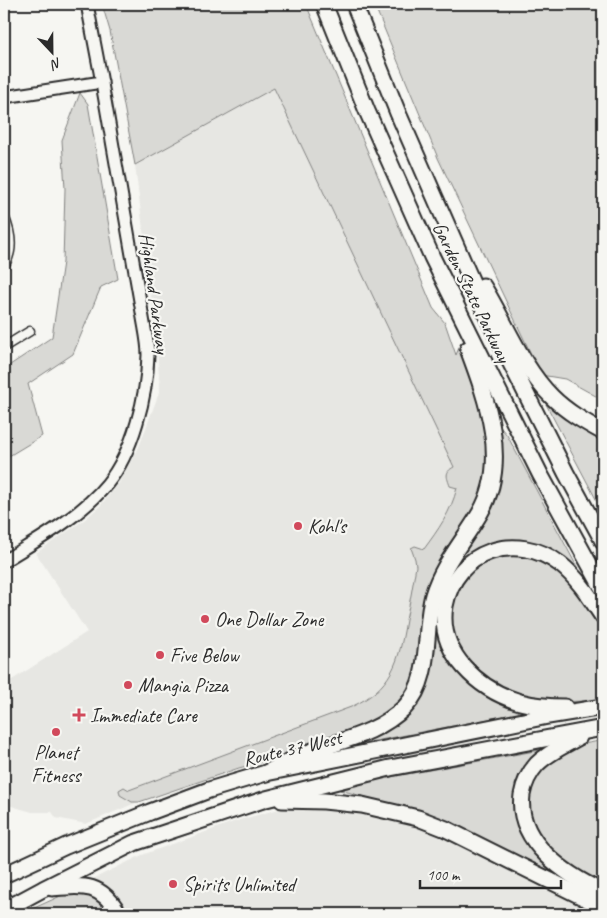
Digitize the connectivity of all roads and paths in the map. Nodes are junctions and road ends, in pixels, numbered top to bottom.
1 (87, 4) edge
2 (324, 4) edge
3 (354, 4) edge
4 (102, 82) junction
5 (4, 97) edge
6 (4, 216) edge
7 (458, 248) junction
8 (432, 257) junction
9 (4, 266) edge
10 (30, 331) dead end
11 (4, 347) edge
12 (603, 432) edge
13 (603, 541) edge
14 (4, 561) edge
15 (603, 589) edge
16 (603, 617) edge
17 (601, 708) edge
18 (600, 729) edge
19 (266, 773) junction
20 (266, 799) junction
21 (4, 875) edge
22 (43, 889) junction
23 (603, 892) edge
24 (9, 907) edge
25 (603, 907) edge
26 (119, 914) edge

1 - 4 street, Highland Parkway
2 - 8 highway, Garden State Parkway
3 - 7 highway, Garden State Parkway
4 - 5 street
4 - 14 street, Highland Parkway
6 - 9 street
7 - 12 highway
7 - 13 highway, Garden State Parkway
8 - 15 highway, Garden State Parkway
8 - 19 highway
10 - 11 street
16 - 17 highway
17 - 19 highway, Route 37 West
18 - 20 highway, Route 37 West
18 - 23 highway
19 - 21 highway, Route 37 West
20 - 22 highway, Route 37 West
20 - 25 highway
22 - 24 highway, Route 37 West
22 - 26 highway

